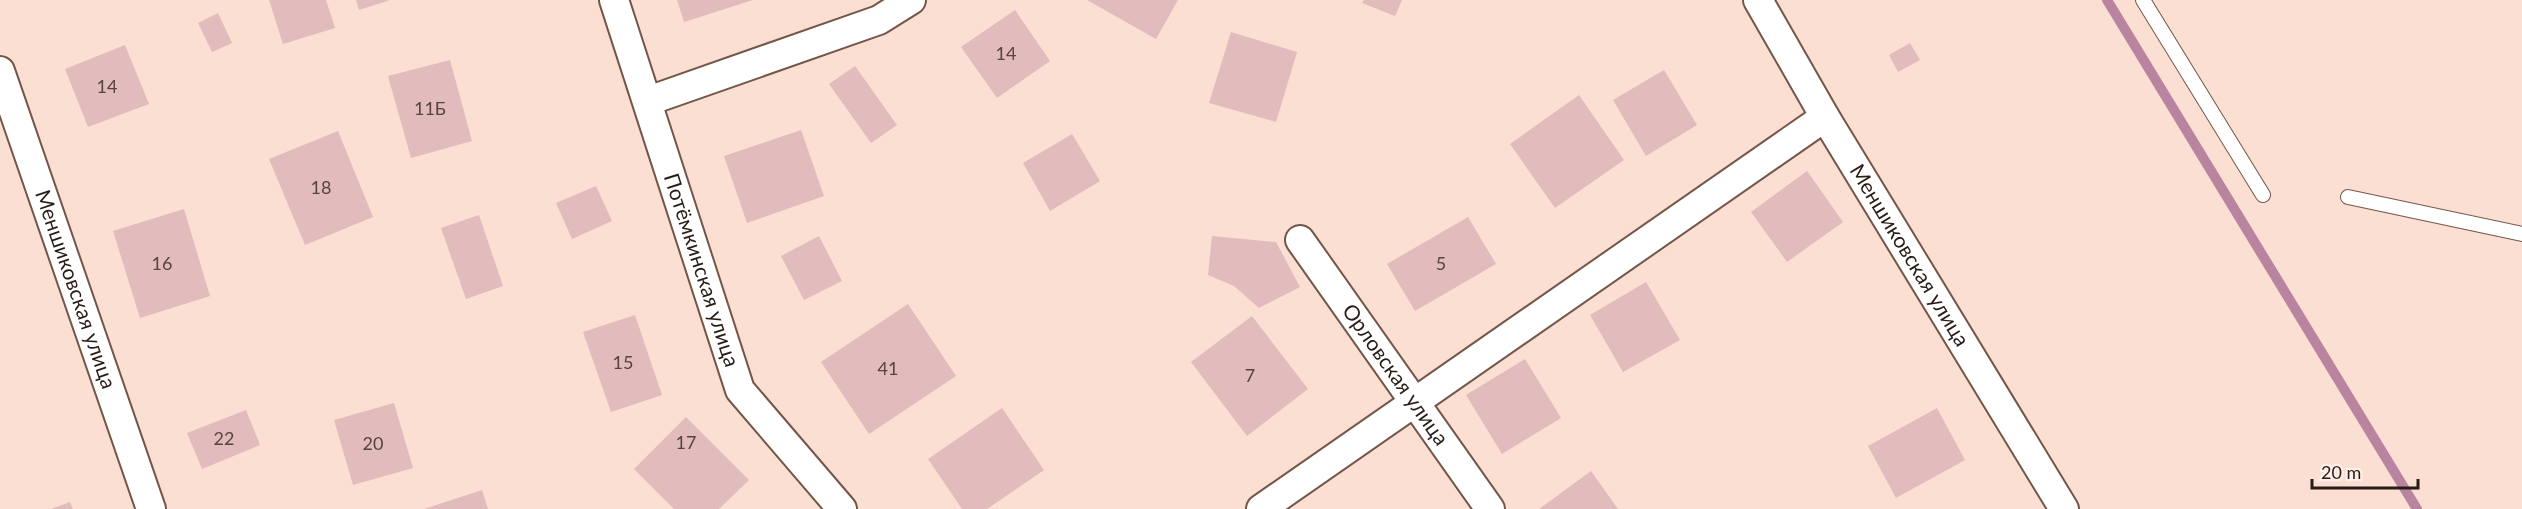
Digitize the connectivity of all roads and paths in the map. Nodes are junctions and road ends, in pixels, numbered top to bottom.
1 (614, 0) edge
2 (912, 0) edge
3 (1758, 0) edge
4 (2143, 0) edge
5 (0, 71) edge
6 (648, 101) junction
7 (1825, 117) junction
8 (2263, 195) dead end
9 (2348, 197) dead end
10 (2522, 234) edge
11 (1300, 240) dead end
12 (1414, 403) junction
13 (151, 509) edge
14 (842, 509) edge
15 (1261, 509) edge
16 (1490, 509) edge
17 (2064, 509) edge

1 - 6 street, Потёмкинская улица
2 - 6 street
3 - 7 street, Меншиковская улица
4 - 8 lane
5 - 13 street, Меншиковская улица
6 - 14 street, Потёмкинская улица
7 - 12 street
7 - 17 street, Меншиковская улица
9 - 10 lane
11 - 12 street, Орловская улица
12 - 15 street
12 - 16 street, Орловская улица

